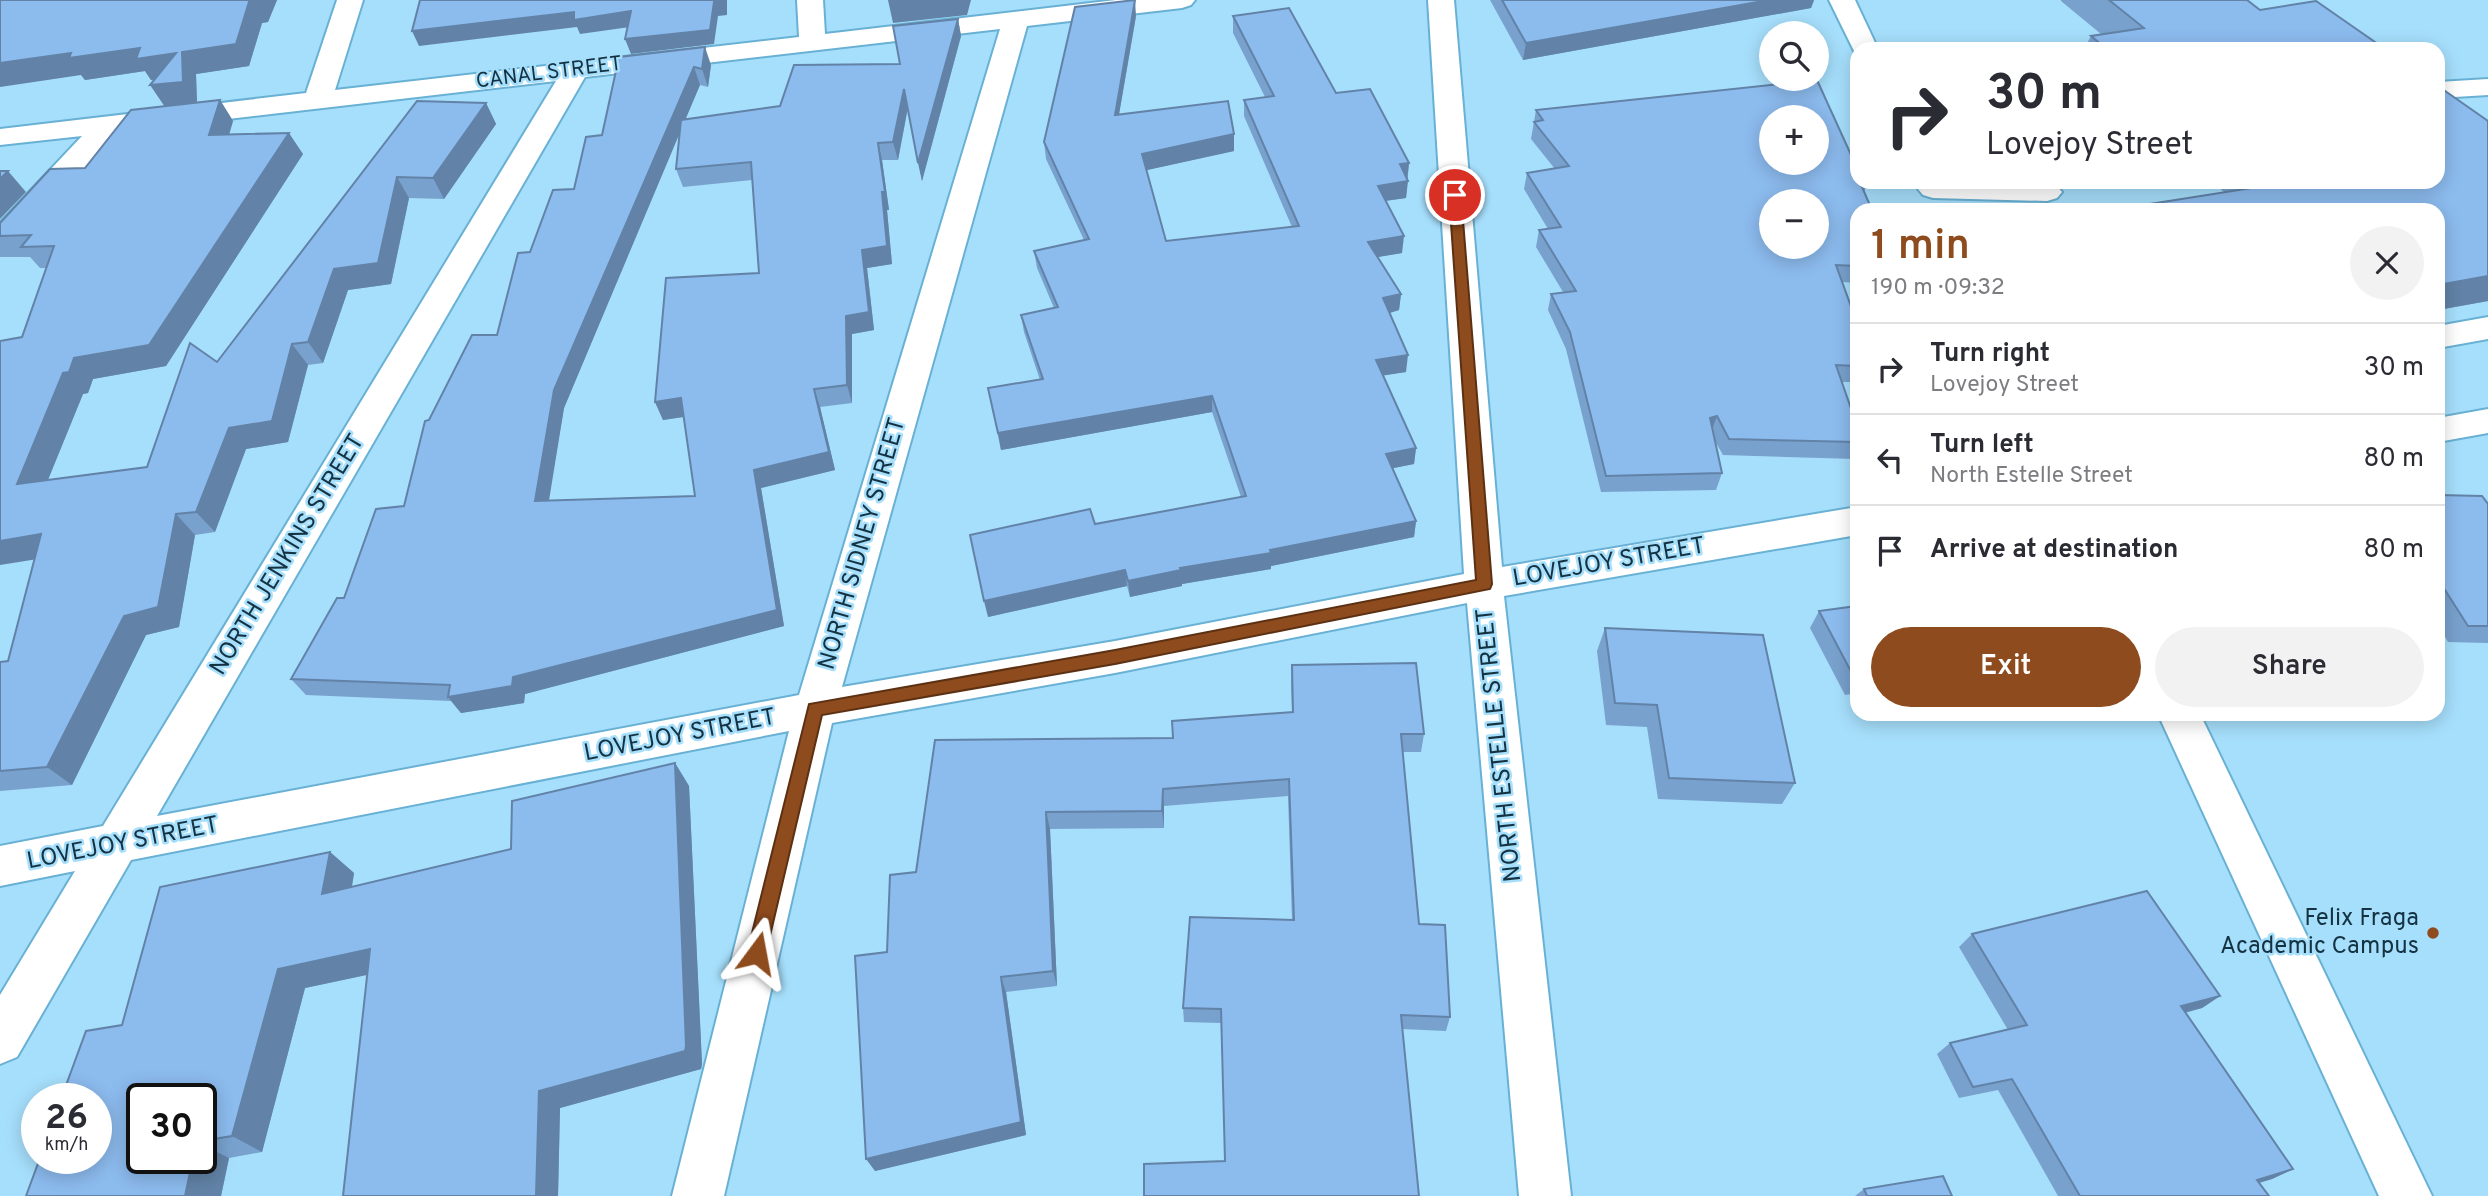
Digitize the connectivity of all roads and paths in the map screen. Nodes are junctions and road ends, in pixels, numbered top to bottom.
1 (350, 0) edge
2 (810, 0) edge
3 (1182, 0) edge
4 (1441, 0) edge
5 (1842, 0) edge
6 (1016, 19) junction
7 (812, 42) junction
8 (1863, 42) edge
9 (576, 70) junction
10 (2488, 87) edge
11 (2445, 90) edge
12 (2445, 97) edge
13 (317, 102) junction
14 (2468, 118) edge
15 (108, 125) junction
16 (0, 137) edge
17 (1935, 194) edge
18 (2048, 195) edge
19 (0, 241) edge
20 (2488, 328) edge
21 (2445, 336) edge
22 (2488, 421) edge
23 (2445, 429) edge
24 (1850, 522) edge
25 (1484, 584) junction
26 (815, 709) junction
27 (2182, 721) edge
28 (115, 846) junction
29 (0, 866) edge
30 (0, 1040) edge
31 (698, 1196) edge
32 (1545, 1196) edge
33 (2406, 1196) edge

1 - 13 street
2 - 7 street
3 - 6 street, CANAL STREET
4 - 25 street, NORTH ESTELLE STREET
5 - 8 street
6 - 7 street, CANAL STREET
6 - 26 street, NORTH SIDNEY STREET
7 - 9 street, CANAL STREET
9 - 13 street, CANAL STREET
9 - 28 street, NORTH JENKINS STREET
10 - 11 street
12 - 14 street
13 - 15 street, CANAL STREET
15 - 16 street, CANAL STREET
15 - 19 street
17 - 18 street
20 - 21 street
22 - 23 street
24 - 25 street, LOVEJOY STREET
25 - 26 street, LOVEJOY STREET
25 - 32 street, NORTH ESTELLE STREET
26 - 28 street, LOVEJOY STREET
26 - 31 street, NORTH SIDNEY STREET
27 - 33 street
28 - 29 street, LOVEJOY STREET
28 - 30 street, NORTH JENKINS STREET

